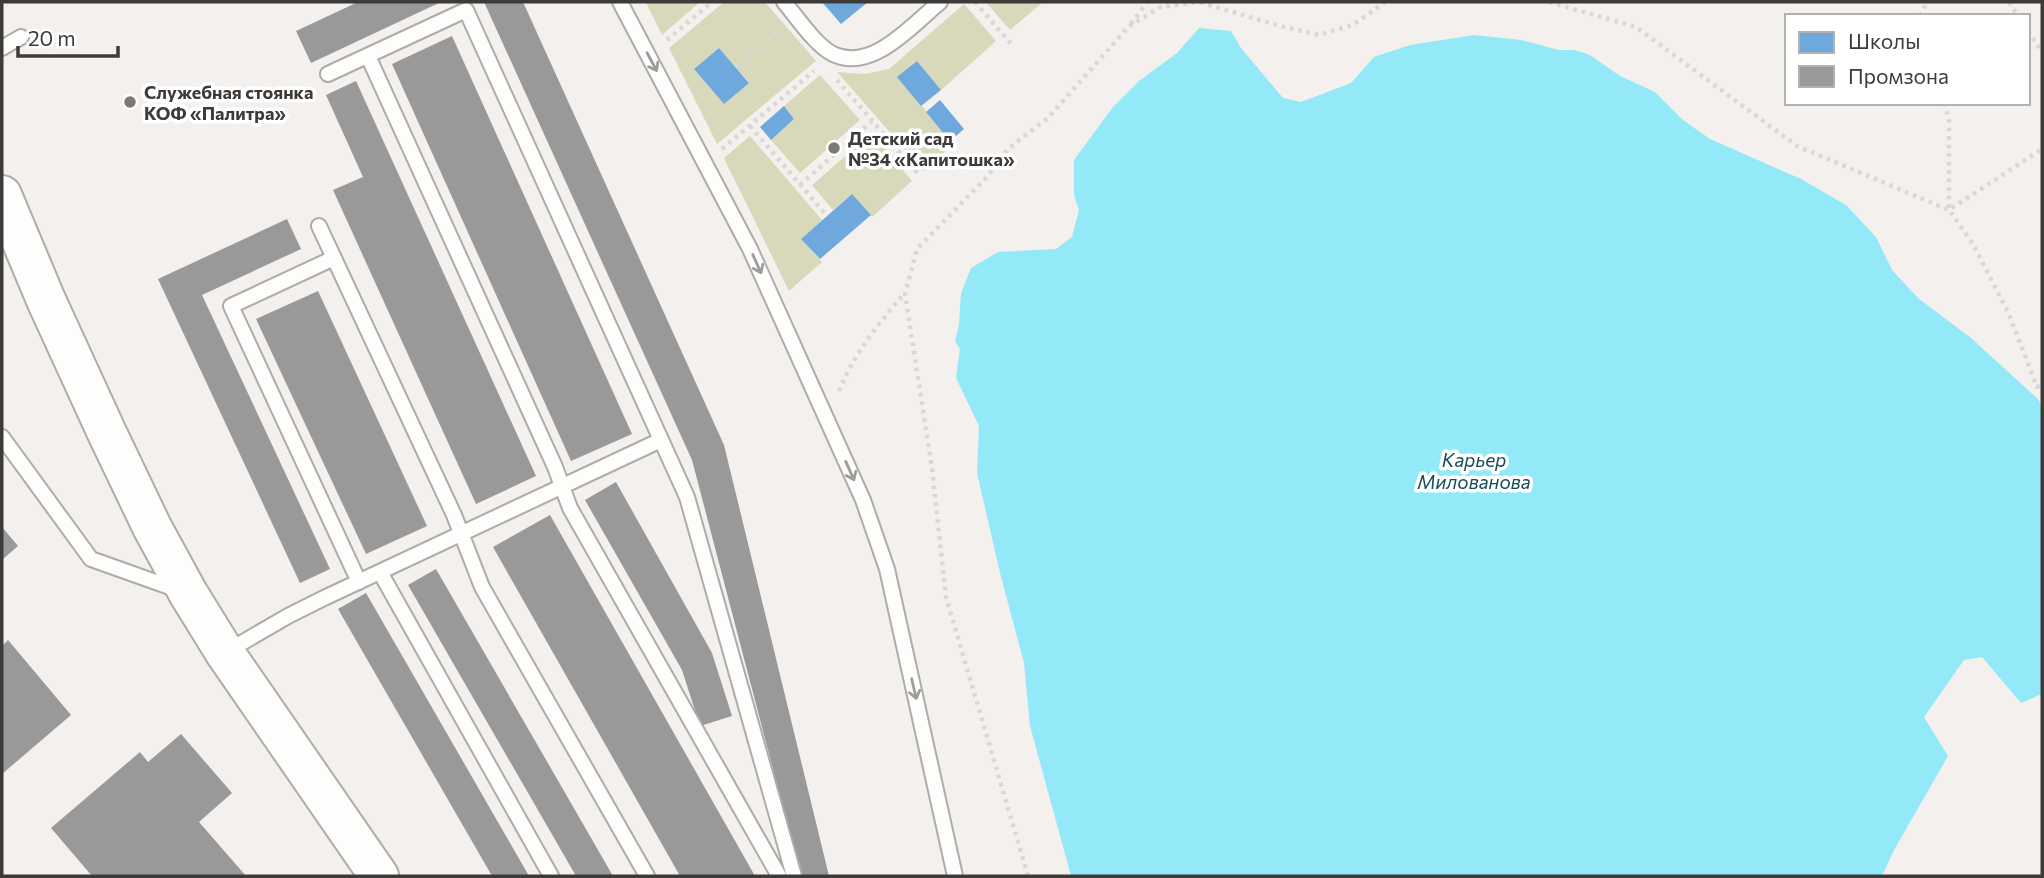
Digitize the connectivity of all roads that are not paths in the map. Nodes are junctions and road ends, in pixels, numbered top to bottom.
1 (620, 2) edge
2 (784, 2) edge
3 (940, 2) edge
4 (21, 37) dead end
5 (2, 48) edge
6 (368, 56) junction
7 (328, 75) dead end
8 (2, 195) edge
9 (319, 226) dead end
10 (334, 258) junction
11 (2, 437) edge
12 (661, 440) junction
13 (562, 487) junction
14 (461, 534) junction
15 (380, 572) junction
16 (359, 582) junction
17 (188, 593) junction
18 (225, 653) junction
19 (379, 876) edge
20 (551, 876) edge
21 (647, 876) edge
22 (779, 876) edge
23 (794, 876) edge
24 (955, 876) edge

1 -> 24 lane
2 - 3 lane
4 - 5 lane
6 - 7 lane
6 - 12 lane
6 - 13 lane
8 - 17 street
9 - 10 lane
10 - 14 lane
10 - 16 lane
11 - 17 lane
12 - 13 lane
12 - 23 lane
13 - 14 lane
13 - 22 lane
14 - 15 lane
14 - 21 lane
15 - 16 lane
15 - 20 lane
16 - 18 lane
17 - 18 street
18 - 19 street

